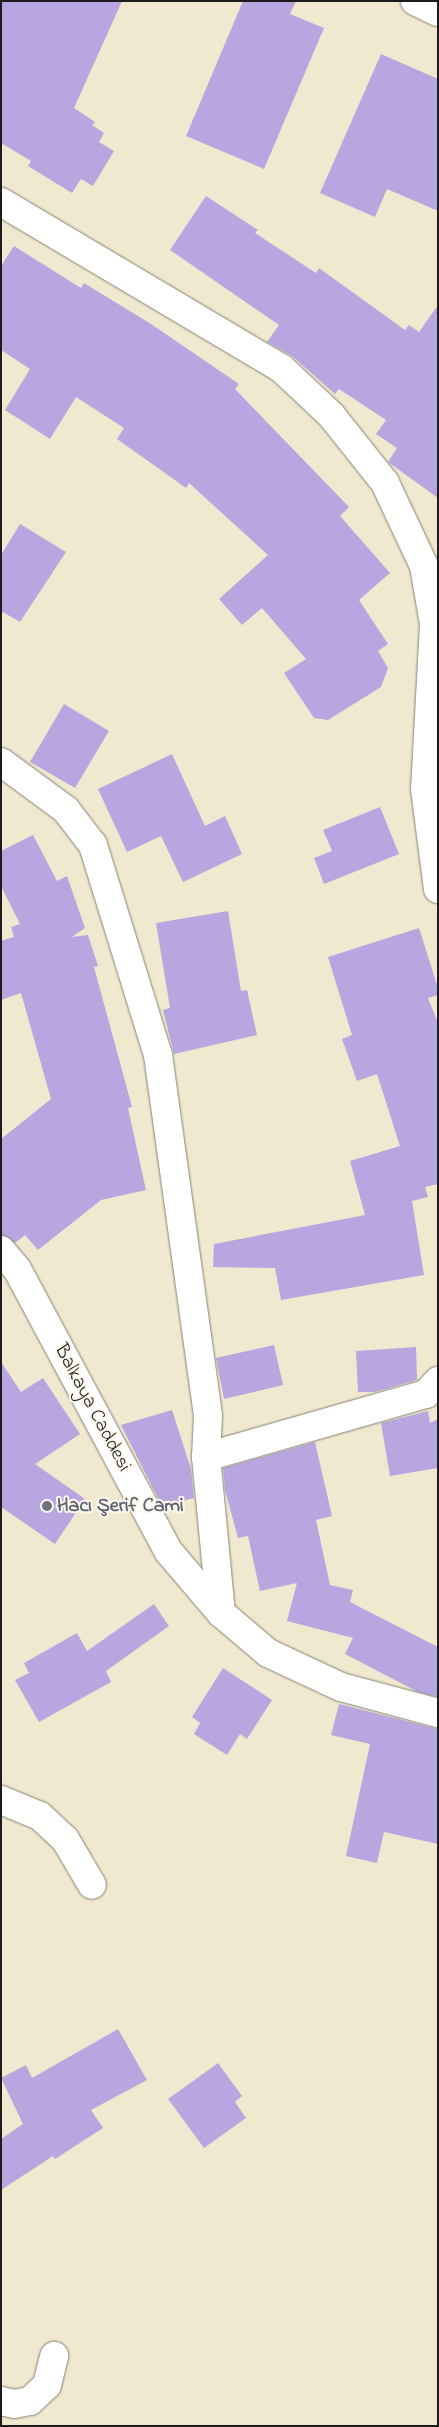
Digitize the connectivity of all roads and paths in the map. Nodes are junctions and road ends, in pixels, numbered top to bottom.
1 (414, 1) edge
2 (438, 12) edge
3 (1, 202) edge
4 (1, 762) edge
5 (438, 889) edge
6 (1, 1250) edge
7 (438, 1381) edge
8 (206, 1457) junction
9 (221, 1613) junction
10 (438, 1713) edge
11 (1, 1800) edge
12 (92, 1885) dead end
13 (54, 2356) dead end
14 (1, 2401) edge

1 - 2 street
3 - 5 street
4 - 8 street
6 - 9 street, Balkaya Caddesi
7 - 8 street
8 - 9 street
9 - 10 street, Balkaya Caddesi
11 - 12 street
13 - 14 street

